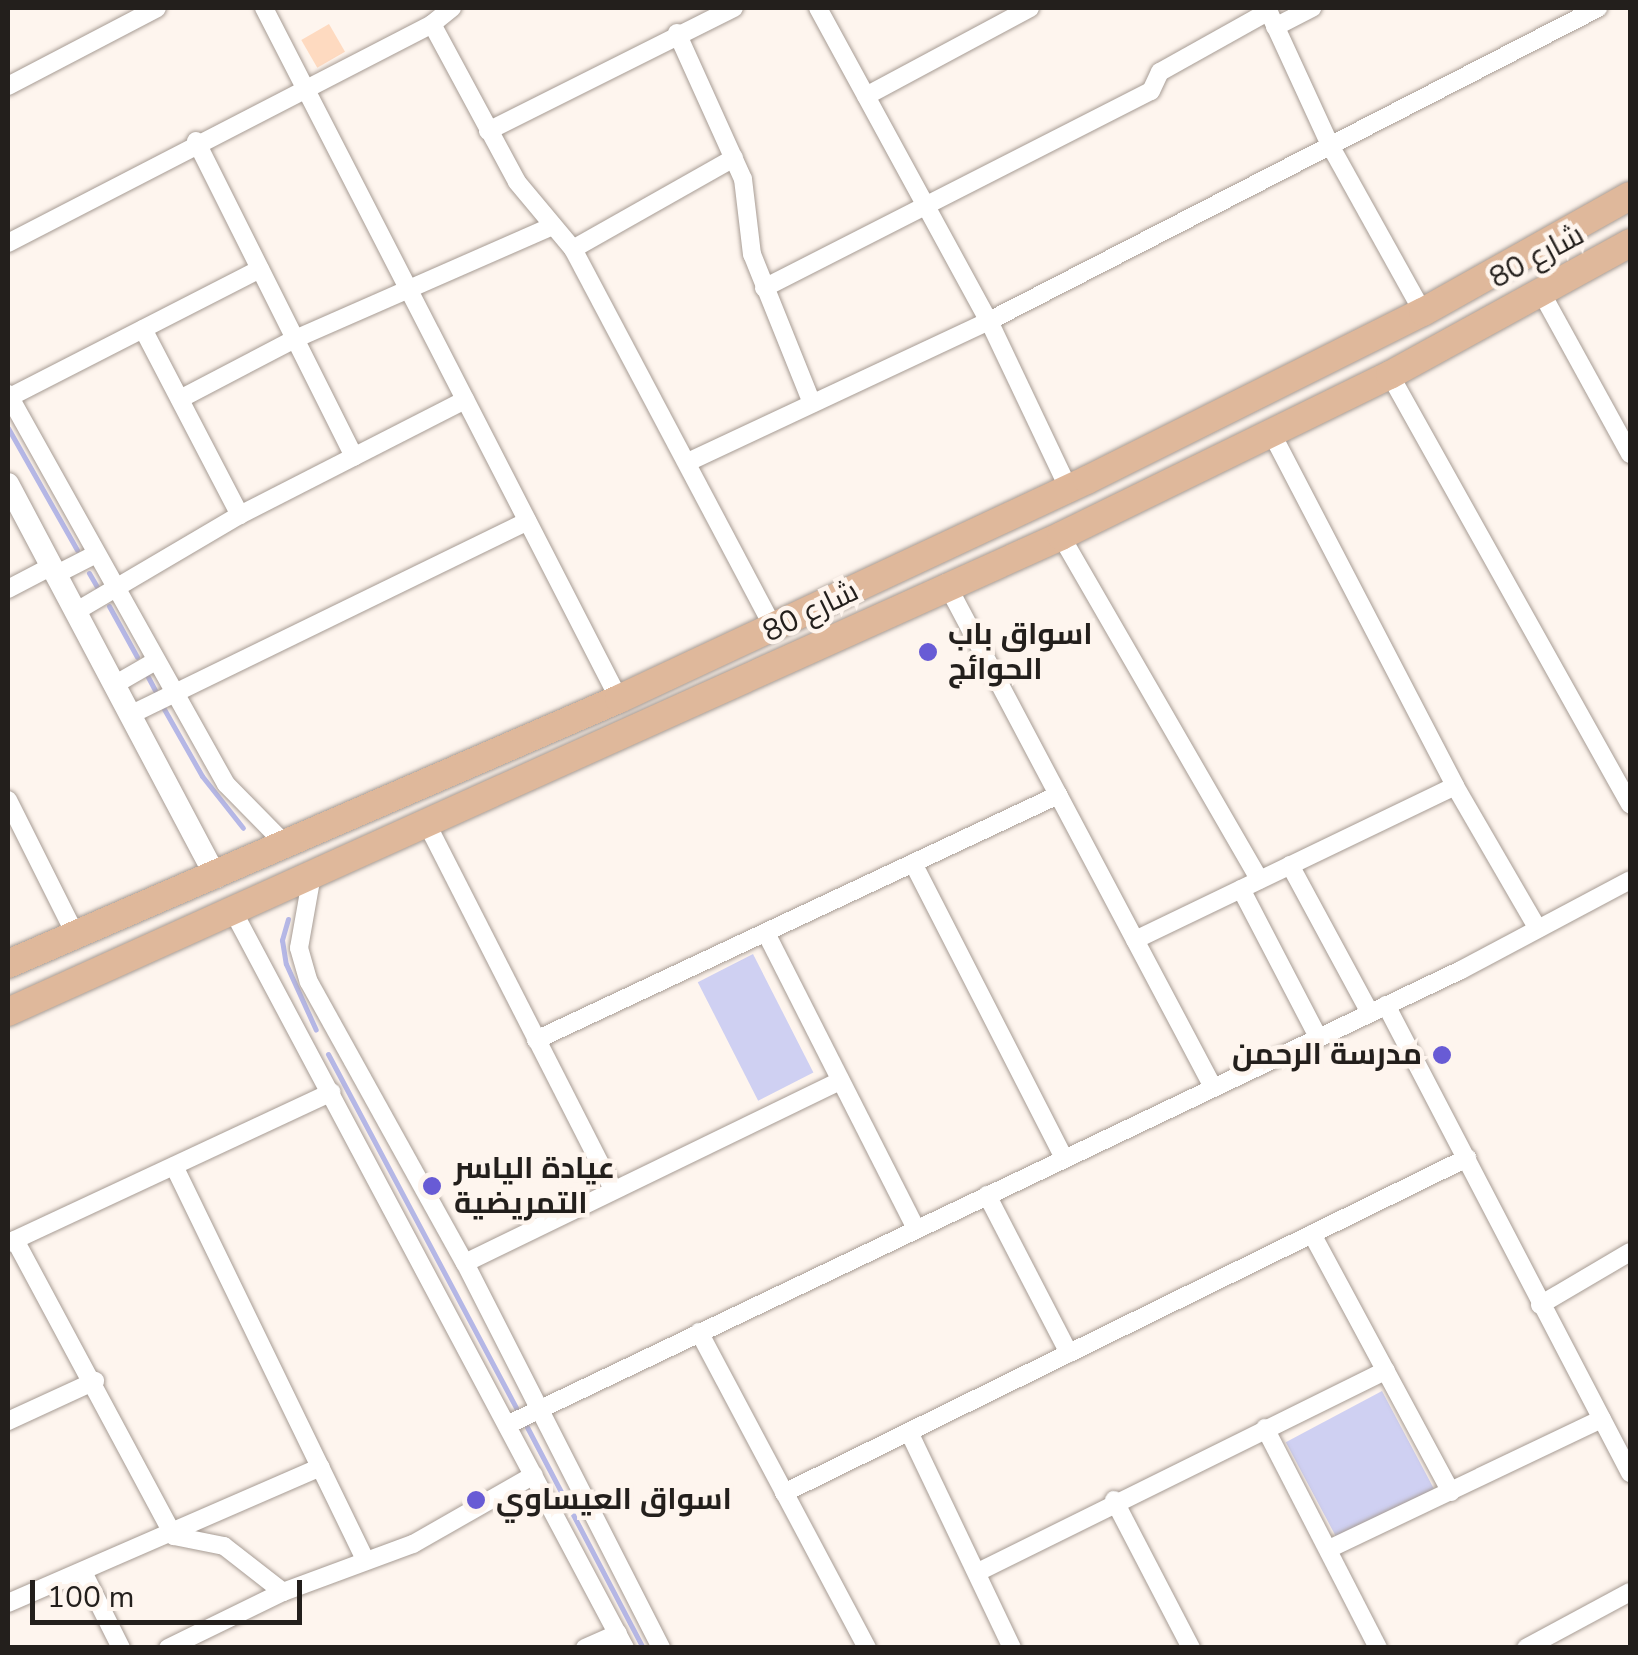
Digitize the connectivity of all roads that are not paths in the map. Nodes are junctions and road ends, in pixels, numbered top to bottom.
1 (158, 8) edge
2 (264, 8) edge
3 (452, 8) edge
4 (734, 8) edge
5 (818, 8) edge
6 (1030, 8) edge
7 (1312, 8) edge
8 (1598, 8) edge
9 (1270, 15) edge
10 (432, 24) junction
11 (676, 33) junction
12 (8, 86) edge
13 (306, 88) junction
14 (866, 96) junction
15 (488, 131) junction
16 (196, 142) junction
17 (1331, 147) junction
18 (734, 158) junction
19 (1630, 196) edge
20 (924, 208) junction
21 (552, 226) junction
22 (1562, 236) junction
23 (8, 243) edge
24 (1630, 243) edge
25 (573, 249) junction
26 (260, 269) junction
27 (1582, 270) junction
28 (1478, 283) junction
29 (764, 288) junction
30 (411, 289) junction
31 (1541, 292) junction
32 (1422, 312) junction
33 (1500, 314) junction
34 (988, 321) junction
35 (143, 329) junction
36 (295, 339) junction
37 (1390, 376) junction
38 (8, 396) edge
39 (180, 399) junction
40 (465, 400) junction
41 (812, 403) junction
42 (1272, 434) junction
43 (1630, 454) edge
44 (354, 456) junction
45 (688, 462) junction
46 (8, 484) edge
47 (1068, 486) junction
48 (240, 515) junction
49 (527, 521) junction
50 (1062, 536) junction
51 (94, 555) junction
52 (53, 571) junction
53 (946, 583) junction
54 (8, 589) edge
55 (114, 590) junction
56 (75, 612) junction
57 (773, 626) junction
58 (154, 662) junction
59 (114, 685) junction
60 (172, 693) junction
61 (619, 699) junction
62 (130, 715) junction
63 (1455, 786) junction
64 (1058, 795) junction
65 (8, 800) edge
66 (1630, 804) edge
67 (427, 824) junction
68 (286, 846) junction
69 (913, 863) junction
70 (1290, 866) junction
71 (312, 875) junction
72 (216, 877) junction
73 (1260, 880) junction
74 (1630, 880) edge
75 (1241, 889) junction
76 (234, 910) junction
77 (1538, 929) junction
78 (766, 932) junction
79 (75, 934) junction
80 (1135, 940) junction
81 (8, 964) edge
82 (1378, 1009) junction
83 (8, 1012) edge
84 (337, 1033) junction
85 (1318, 1037) junction
86 (536, 1040) junction
87 (309, 1048) junction
88 (840, 1081) junction
89 (1213, 1088) junction
90 (332, 1092) junction
91 (1064, 1158) junction
92 (1467, 1158) junction
93 (174, 1166) junction
94 (612, 1186) junction
95 (987, 1195) junction
96 (916, 1228) junction
97 (1312, 1234) junction
98 (11, 1242) edge
99 (1630, 1252) edge
100 (465, 1263) junction
101 (1540, 1305) junction
102 (699, 1332) junction
103 (1069, 1353) junction
104 (1386, 1370) junction
105 (95, 1381) junction
106 (538, 1410) junction
107 (1602, 1419) junction
108 (8, 1420) edge
109 (507, 1425) junction
110 (1265, 1428) junction
111 (908, 1432) junction
112 (321, 1467) junction
113 (1630, 1472) edge
114 (534, 1475) junction
115 (784, 1492) junction
116 (1451, 1492) junction
117 (1114, 1500) junction
118 (174, 1536) junction
119 (1331, 1548) junction
120 (364, 1560) junction
121 (83, 1572) junction
122 (978, 1572) junction
123 (283, 1592) junction
124 (1630, 1592) edge
125 (8, 1604) edge
126 (622, 1640) edge
127 (1011, 1647) edge
128 (122, 1648) edge
129 (168, 1648) edge
130 (585, 1648) edge
131 (661, 1648) edge
132 (868, 1648) edge
133 (1192, 1648) edge
134 (1378, 1648) edge
135 (1526, 1648) edge

1 - 12 street
2 - 13 street
3 - 10 street
4 - 11 street
5 - 14 street
6 - 14 street
7 - 9 street
8 - 17 street
9 - 17 street
9 - 20 street
10 - 13 street
10 - 15 street
11 - 15 street
11 - 18 street
13 - 16 street
13 - 30 street
14 - 20 street
15 - 21 street
16 - 23 street
16 - 26 street
17 - 32 street
17 - 34 street
18 - 25 street
18 - 29 street
19 - 22 main road, شارع 80
20 - 29 street
20 - 34 street
21 - 25 street
21 - 30 street
22 - 27 main road
22 - 28 main road, شارع 80
24 - 27 main road, شارع 80
25 - 45 street
26 - 35 street
26 - 36 street
27 - 31 main road, شارع 80
28 - 32 main road, شارع 80
28 - 33 main road
29 - 41 street
30 - 36 street
30 - 40 street
31 - 33 main road, شارع 80
31 - 43 street
32 - 47 main road, شارع 80
33 - 37 main road, شارع 80
34 - 41 street
34 - 47 street
35 - 38 street
35 - 39 street
36 - 39 street
36 - 44 street
37 - 42 main road, شارع 80
37 - 66 street
38 - 51 street
39 - 48 street
40 - 44 street
40 - 49 street
41 - 45 street
42 - 50 main road, شارع 80
42 - 63 street
44 - 48 street
45 - 57 street
46 - 52 street
47 - 57 main road, شارع 80
48 - 55 street
49 - 60 street
49 - 61 street
50 - 53 main road, شارع 80
50 - 73 street
51 - 52 street
51 - 55 street
52 - 54 street
52 - 56 street
53 - 64 street
53 - 67 main road, شارع 80
55 - 56 street
55 - 58 street
56 - 59 street
57 - 61 main road, شارع 80
58 - 59 street
58 - 60 street
59 - 62 street
60 - 62 street
60 - 68 street
61 - 68 main road, شارع 80
62 - 72 street
63 - 70 street
63 - 77 street
64 - 69 street
64 - 80 street
65 - 79 street
67 - 71 main road, شارع 80
67 - 86 street
68 - 72 main road, شارع 80
69 - 78 street
69 - 91 street
70 - 73 street
70 - 82 street
71 - 76 main road, شارع 80
71 - 84 street
72 - 79 main road, شارع 80
73 - 75 street
74 - 77 street
75 - 80 street
75 - 85 street
76 - 83 main road, شارع 80
76 - 87 street
77 - 82 street
78 - 86 street
78 - 88 street
79 - 81 main road, شارع 80
80 - 89 street
82 - 85 street
82 - 92 street
84 - 87 street
84 - 100 street
85 - 89 street
86 - 94 street
87 - 90 street
88 - 94 street
88 - 96 street
89 - 91 street
90 - 93 street
90 - 109 street
91 - 95 street
92 - 97 street
92 - 101 street
93 - 98 street
93 - 112 street
94 - 100 street
95 - 96 street
95 - 103 street
96 - 102 street
97 - 103 street
97 - 104 street
98 - 105 street
99 - 101 street
100 - 106 street
101 - 107 street
102 - 106 street
102 - 115 street
103 - 111 street
104 - 110 street
104 - 116 street
105 - 108 street
105 - 118 street
106 - 109 street
106 - 131 street
107 - 113 street
107 - 116 street
109 - 114 street
110 - 117 street
110 - 119 street
111 - 115 street
111 - 122 street
112 - 118 street
112 - 120 street
114 - 120 street
114 - 126 street
115 - 132 street
116 - 119 street
117 - 122 street
117 - 133 street
118 - 121 street
118 - 123 street
119 - 134 street
120 - 123 street
121 - 125 street
121 - 128 street
122 - 127 street
123 - 129 street
124 - 135 street
126 - 130 street

